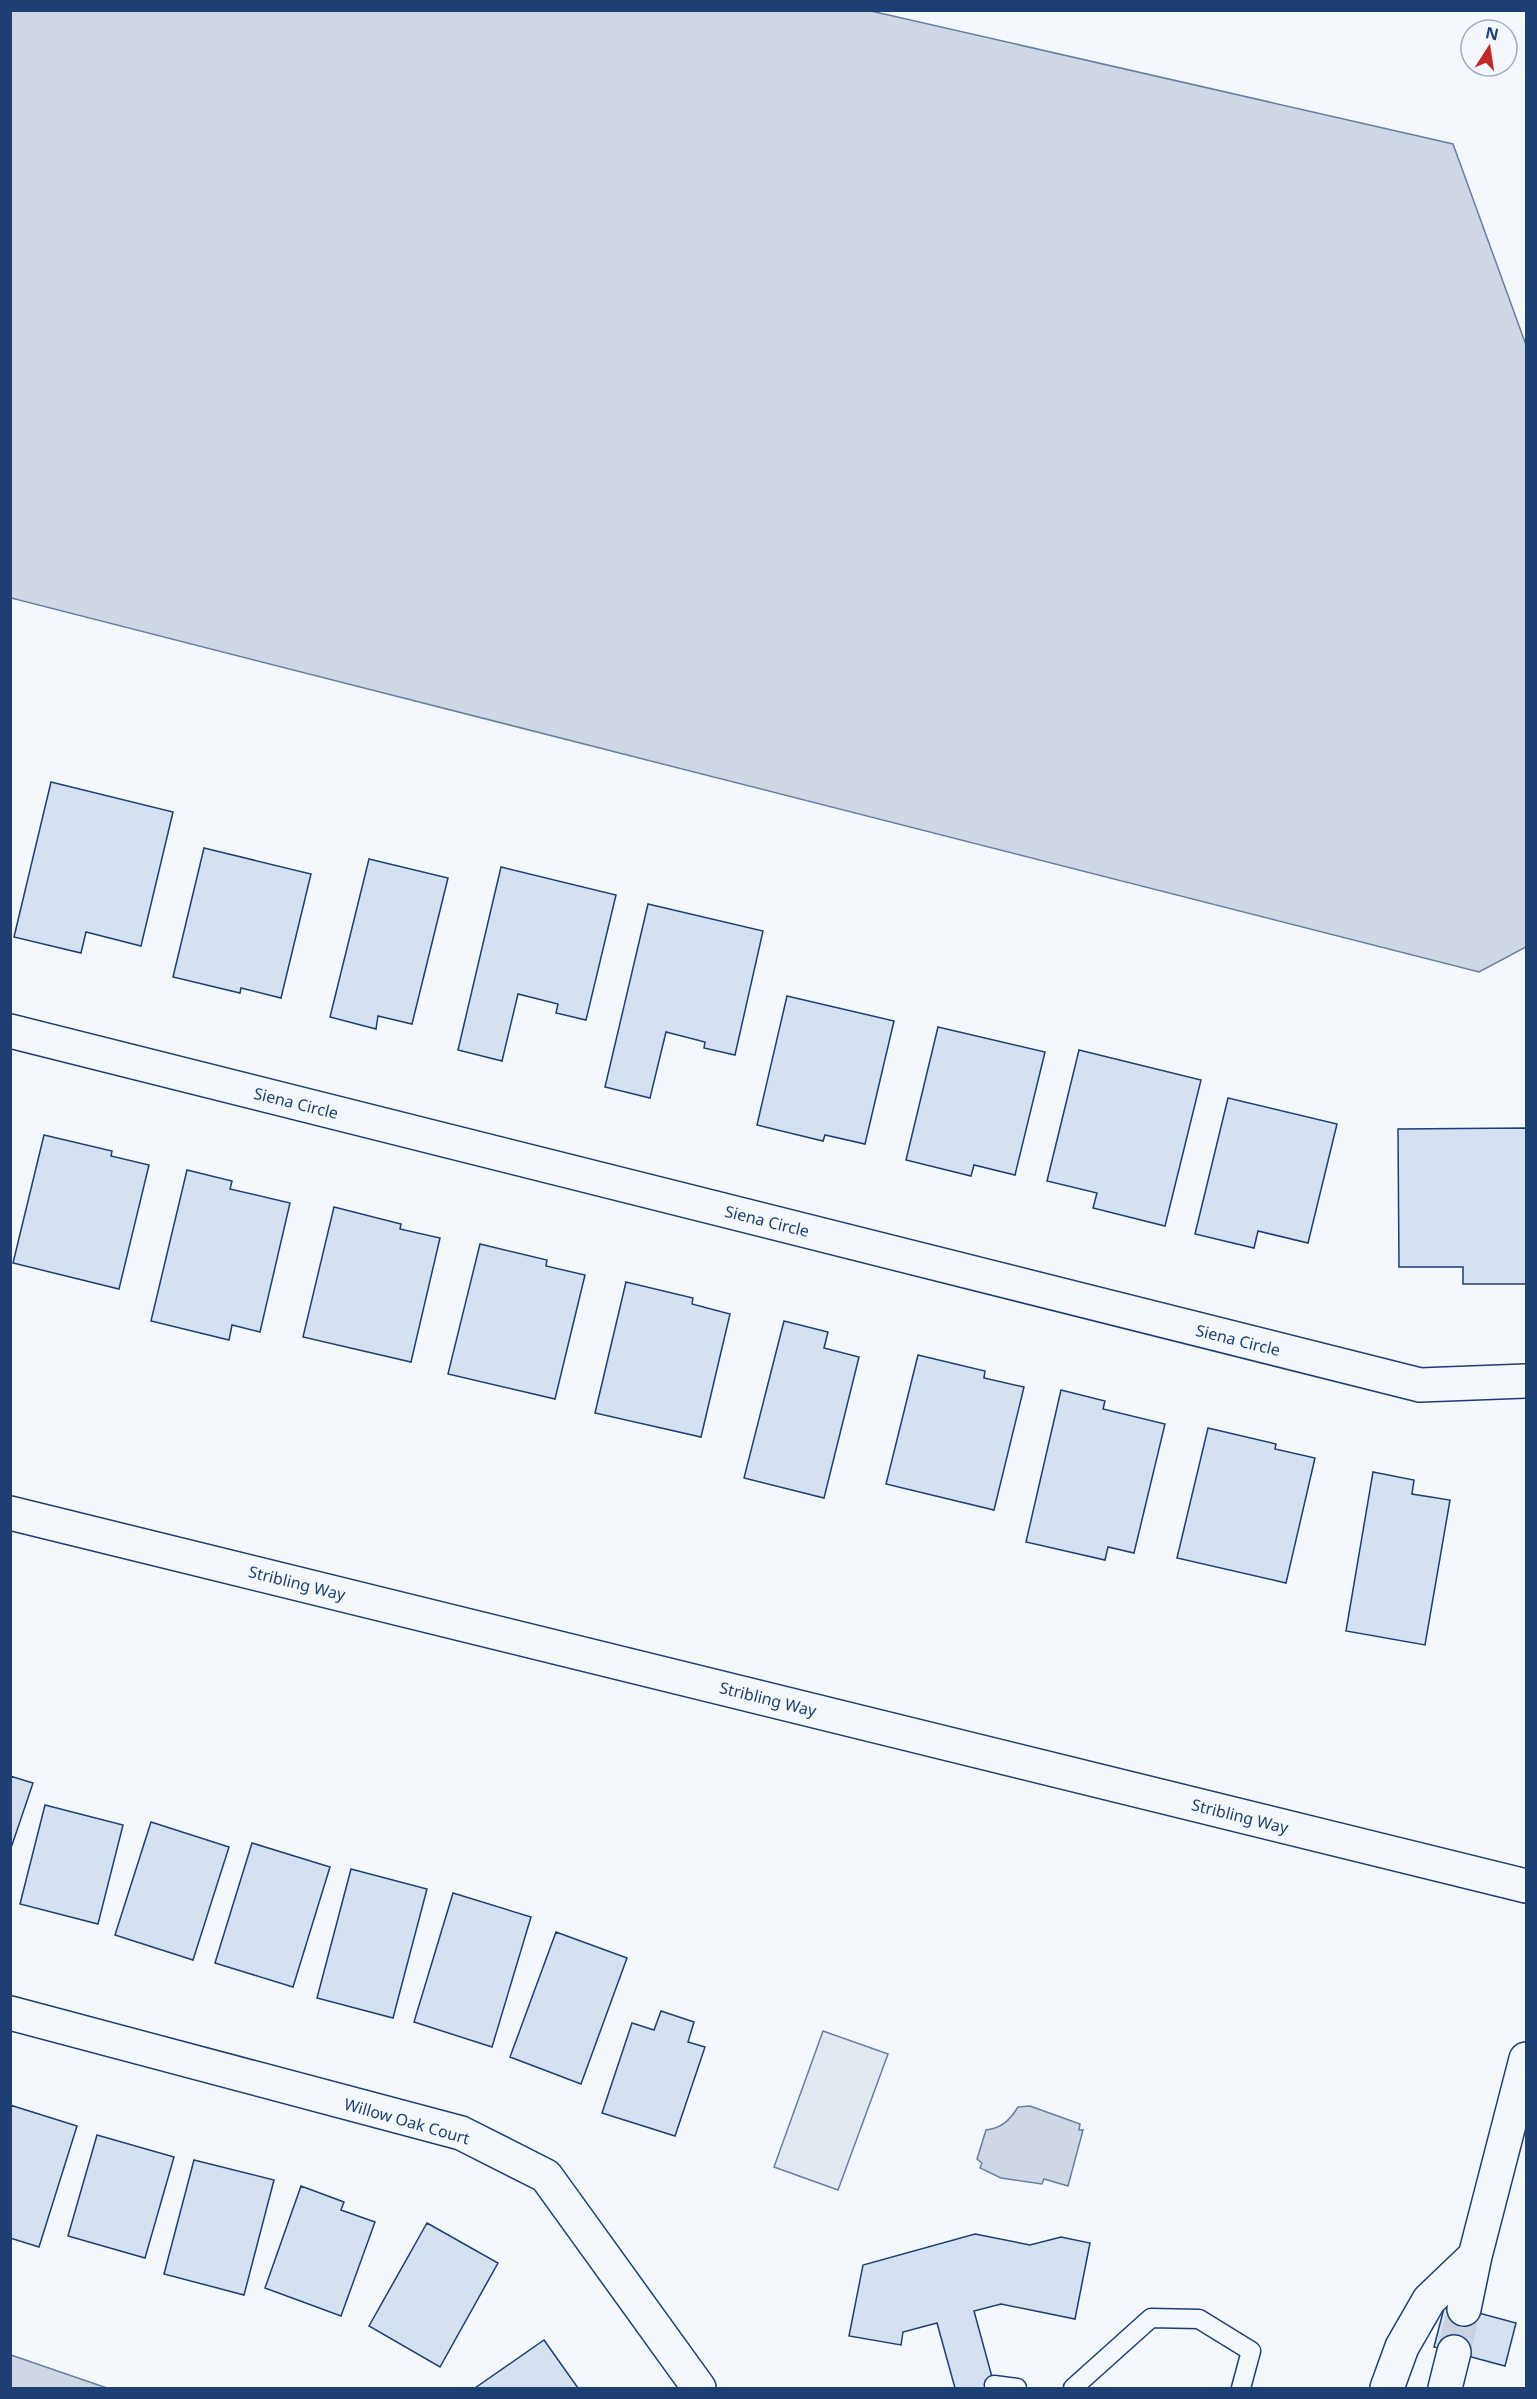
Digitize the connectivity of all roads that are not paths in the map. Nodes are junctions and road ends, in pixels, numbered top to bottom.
1 (10, 1031) edge
2 (1527, 1381) edge
3 (10, 1513) edge
4 (1527, 1886) edge
5 (10, 2013) edge
6 (1527, 2059) edge
7 (1475, 2256) junction
8 (1464, 2309) tunnel mouth
9 (1454, 2352) tunnel mouth
10 (994, 2385) dead end
11 (699, 2388) edge
12 (1017, 2388) edge
13 (1073, 2388) edge
14 (1241, 2388) edge
15 (1387, 2388) edge
16 (1445, 2388) edge

1 - 2 street, Siena Circle
3 - 4 street, Stribling Way
5 - 11 street, Willow Oak Court
6 - 7 street
7 - 8 street
7 - 15 street
9 - 16 street
10 - 12 lane
13 - 14 lane

